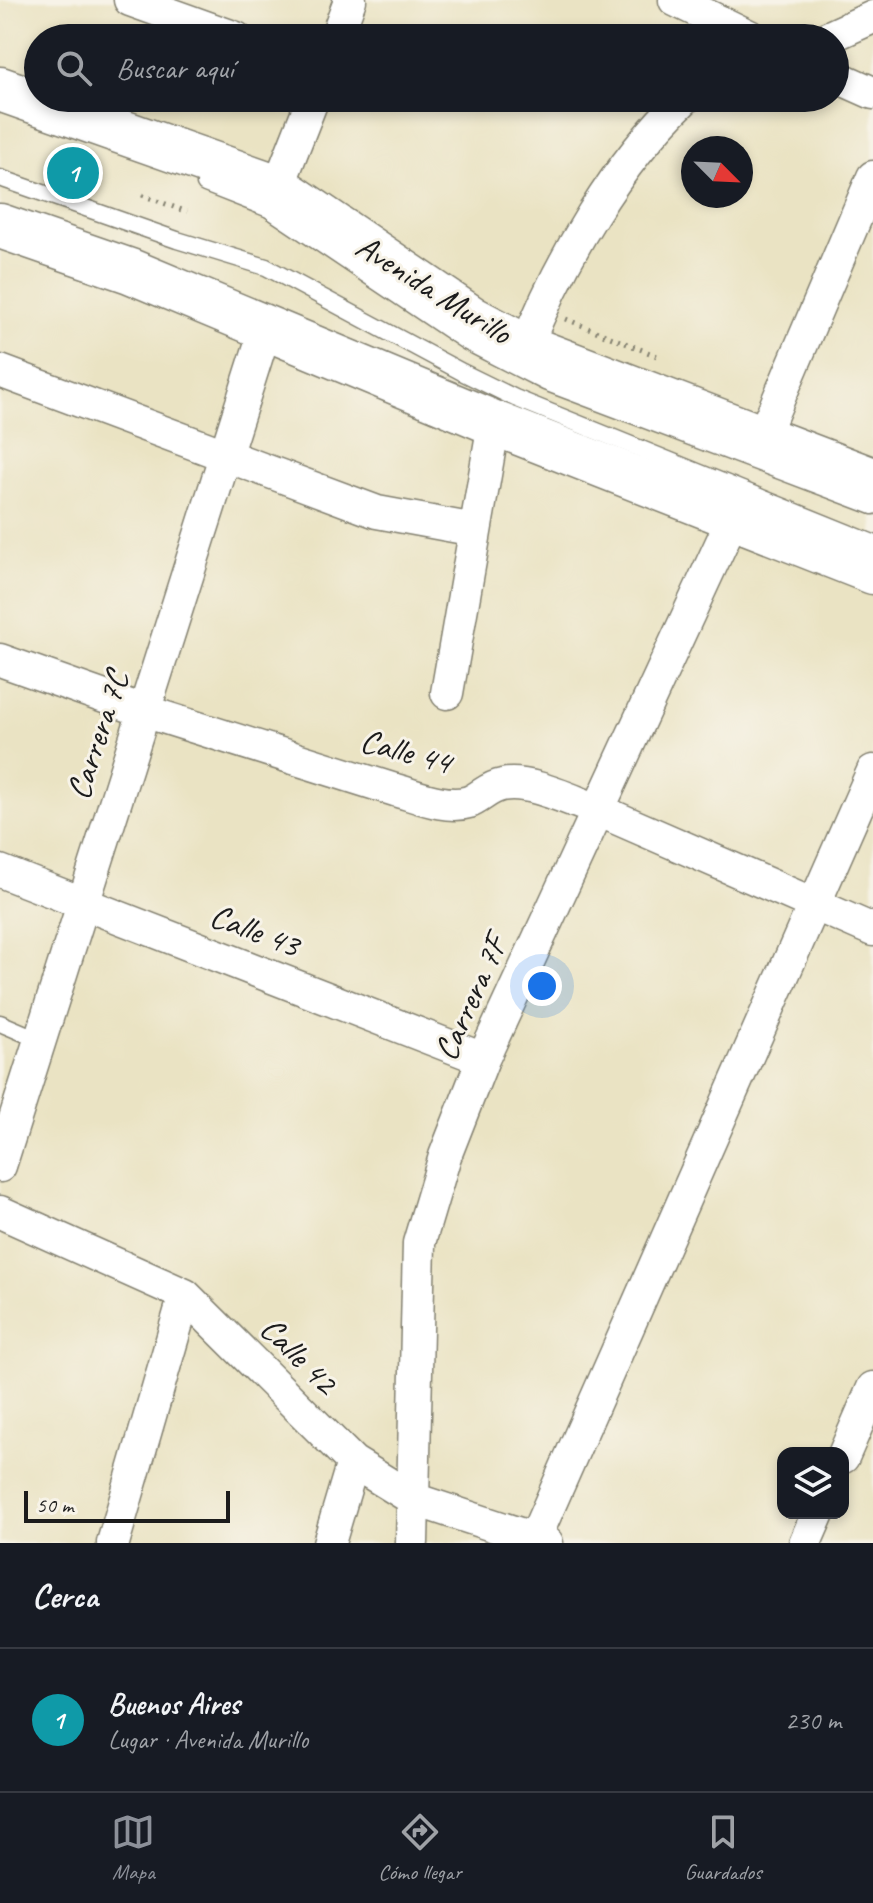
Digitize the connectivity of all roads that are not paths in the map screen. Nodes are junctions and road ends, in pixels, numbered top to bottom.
1 (130, 0) edge
2 (350, 0) edge
3 (679, 1) edge
4 (873, 17) edge
5 (197, 24) edge
6 (341, 24) edge
7 (725, 24) edge
8 (849, 28) edge
9 (873, 64) edge
10 (849, 82) edge
11 (873, 82) edge
12 (0, 89) edge
13 (873, 93) edge
14 (24, 97) edge
15 (65, 112) edge
16 (307, 112) edge
17 (671, 112) edge
18 (186, 177) dead end
19 (873, 177) edge
20 (0, 178) edge
21 (278, 187) junction
22 (0, 226) edge
23 (266, 327) junction
24 (534, 328) junction
25 (0, 371) edge
26 (494, 423) junction
27 (762, 438) junction
28 (225, 455) junction
29 (873, 480) edge
30 (873, 506) edge
31 (733, 518) junction
32 (475, 530) junction
33 (873, 543) edge
34 (873, 572) edge
35 (0, 660) edge
36 (447, 693) dead end
37 (144, 711) junction
38 (873, 771) edge
39 (598, 810) junction
40 (0, 871) edge
41 (83, 904) junction
42 (814, 904) junction
43 (873, 930) edge
44 (0, 1023) edge
45 (40, 1040) junction
46 (483, 1059) junction
47 (0, 1166) edge
48 (0, 1212) edge
49 (185, 1295) junction
50 (873, 1388) edge
51 (847, 1447) edge
52 (353, 1462) junction
53 (413, 1499) junction
54 (815, 1519) edge
55 (541, 1540) edge
56 (113, 1543) edge
57 (329, 1543) edge
58 (412, 1543) edge
59 (805, 1543) edge

1 - 5 street
2 - 6 street
3 - 7 street
4 - 8 street
9 - 11 street
10 - 13 street
12 - 14 main road, Avenida Murillo
15 - 21 main road, Avenida Murillo
16 - 21 street
17 - 24 street
18 - 30 lane
19 - 27 street
20 - 33 lane
21 - 24 main road, Avenida Murillo
22 - 23 main road
23 - 26 main road
23 - 28 street, Carrera 7C
24 - 27 main road, Avenida Murillo
25 - 28 street
26 - 31 main road
26 - 32 street
27 - 29 main road, Avenida Murillo
28 - 32 street
28 - 37 street, Carrera 7C
31 - 34 main road
31 - 39 street, Carrera 7F
32 - 36 street
35 - 37 street, Calle 44
37 - 39 street, Calle 44
37 - 41 street, Carrera 7C
38 - 42 street
39 - 42 street, Calle 44
39 - 46 street, Carrera 7F
40 - 41 street, Calle 43
41 - 45 street, Carrera 7C
41 - 46 street, Calle 43
42 - 43 street, Calle 44
42 - 55 street
44 - 45 lane
45 - 47 street, Carrera 7C
46 - 53 street, Carrera 7F
48 - 49 street, Calle 42
49 - 52 street, Calle 42
49 - 56 street
50 - 51 street
52 - 53 street, Calle 42
52 - 57 street
53 - 55 street, Calle 42
53 - 58 street, Carrera 7F
54 - 59 street

